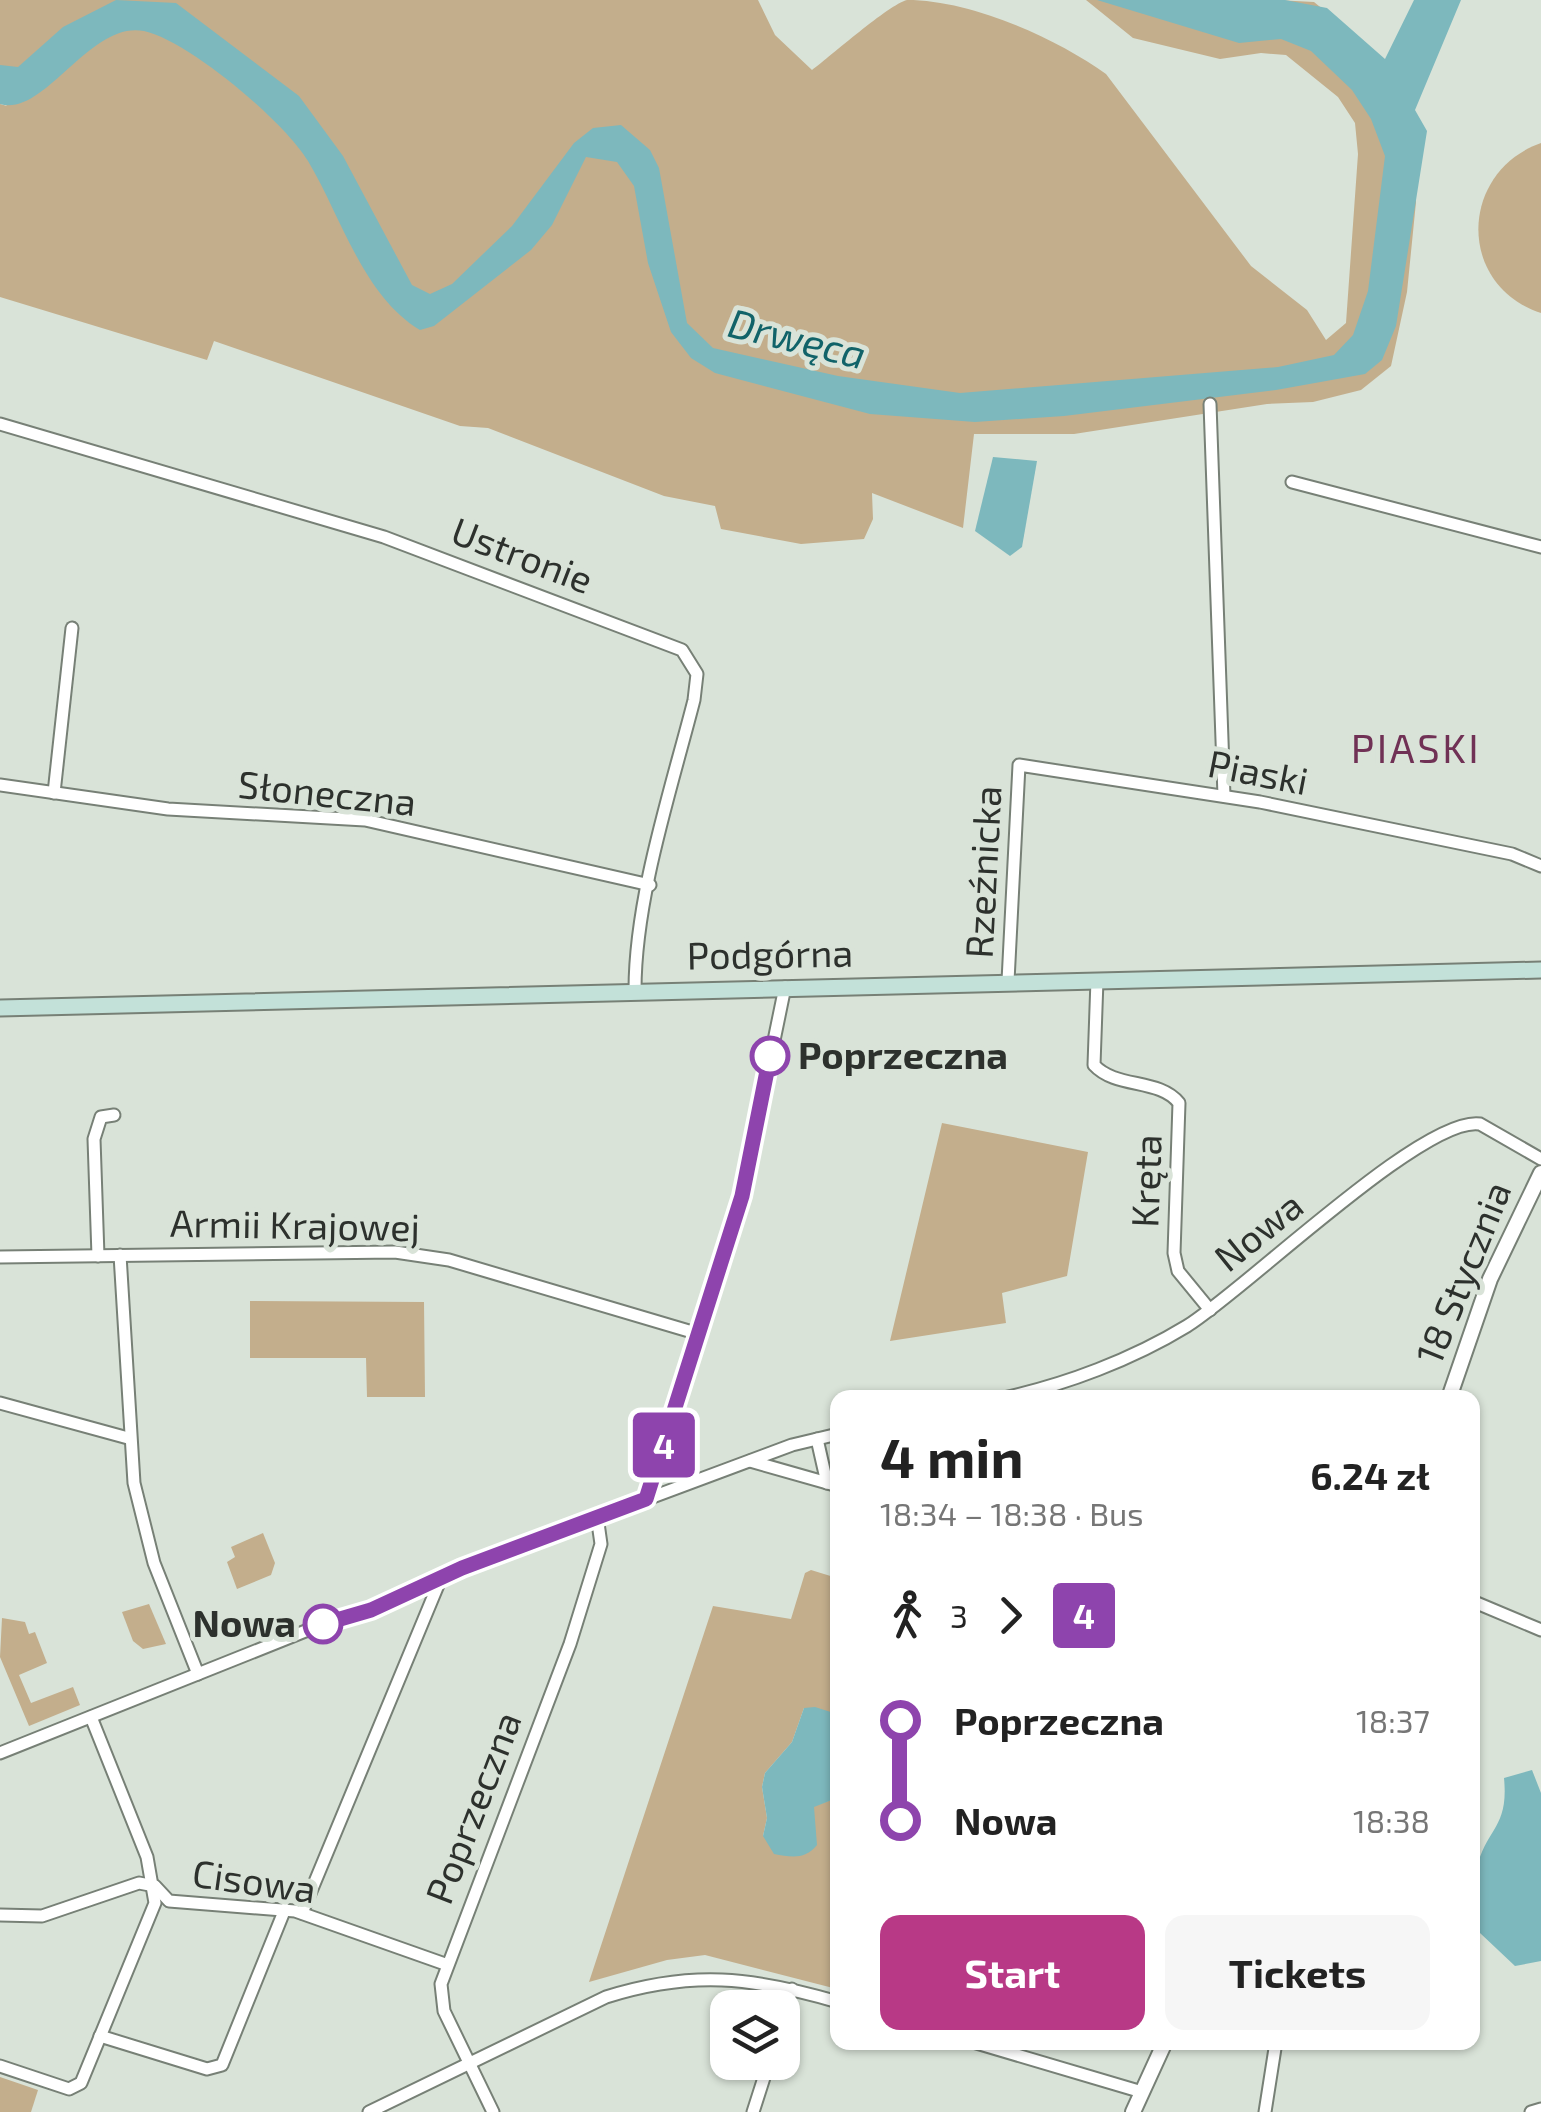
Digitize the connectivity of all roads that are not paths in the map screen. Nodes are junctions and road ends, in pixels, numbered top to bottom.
1 (1210, 404) dead end
2 (0, 424) edge
3 (1292, 482) dead end
4 (1541, 547) edge
5 (72, 628) dead end
6 (1019, 766) joint
7 (0, 785) edge
8 (54, 792) junction
9 (1224, 796) junction
10 (1541, 866) edge
11 (650, 886) junction
12 (1541, 970) edge
13 (1097, 980) junction
14 (1008, 981) junction
15 (785, 987) junction
16 (635, 990) junction
17 (0, 1008) edge
18 (114, 1115) dead end
19 (1541, 1159) edge
20 (1541, 1173) edge
21 (120, 1255) junction
22 (98, 1256) junction
23 (0, 1258) edge
24 (1210, 1310) junction
25 (699, 1334) junction
26 (1034, 1390) edge
27 (1452, 1390) edge
28 (0, 1403) edge
29 (830, 1436) edge
30 (128, 1438) junction
31 (817, 1439) junction
32 (750, 1461) junction
33 (830, 1481) edge
34 (830, 1484) edge
35 (646, 1499) junction
36 (596, 1516) junction
37 (442, 1578) junction
38 (1480, 1604) edge
39 (1541, 1630) edge
40 (198, 1674) junction
41 (90, 1717) junction
42 (0, 1753) edge
43 (155, 1886) junction
44 (285, 1909) junction
45 (302, 1913) junction
46 (0, 1915) edge
47 (445, 1964) junction
48 (792, 1989) joint
49 (830, 2000) edge
50 (100, 2036) junction
51 (1000, 2050) edge
52 (1161, 2050) edge
53 (1275, 2050) edge
54 (468, 2062) junction
55 (0, 2066) edge
56 (763, 2080) edge
57 (1142, 2092) junction
58 (1541, 2110) edge
59 (369, 2112) edge
60 (493, 2112) edge
61 (753, 2112) edge
62 (1133, 2112) edge
63 (1264, 2112) edge
64 (1532, 2112) edge

1 - 9 street
2 - 11 street, Ustronie
3 - 4 street
5 - 8 street
6 - 9 street, Piaski
6 - 14 street, Rzeźnicka
7 - 8 street, Słoneczna
8 - 11 street, Słoneczna
9 - 10 street, Piaski
11 - 16 street, Ustronie
12 - 13 main road, Podgórna
13 - 14 main road, Podgórna
13 - 24 street, Kręta
14 - 15 main road, Podgórna
15 - 16 main road, Podgórna
15 - 25 street
16 - 17 main road, Podgórna
18 - 22 street
19 - 24 street, Nowa
20 - 27 street, 18 Stycznia
21 - 22 street, Armii Krajowej
21 - 25 street, Armii Krajowej
21 - 30 street
22 - 23 street, Armii Krajowej
24 - 26 street, Nowa
25 - 35 street
28 - 30 street
29 - 31 street
30 - 40 street
31 - 32 street
31 - 33 street
32 - 34 street
32 - 35 street
35 - 36 street
36 - 37 street
36 - 47 street, Poprzeczna
37 - 40 street
37 - 45 street
38 - 39 street
40 - 41 street
41 - 42 street
41 - 43 street
43 - 44 street, Cisowa
43 - 46 street, Cisowa
43 - 50 street
44 - 45 street, Cisowa
44 - 50 street
45 - 47 street, Cisowa
47 - 54 street, Poprzeczna
48 - 49 street
48 - 54 street
50 - 55 street
51 - 57 street
52 - 57 street
53 - 63 street
54 - 59 street
54 - 60 street, Poprzeczna
56 - 61 street
57 - 62 street
58 - 64 street

